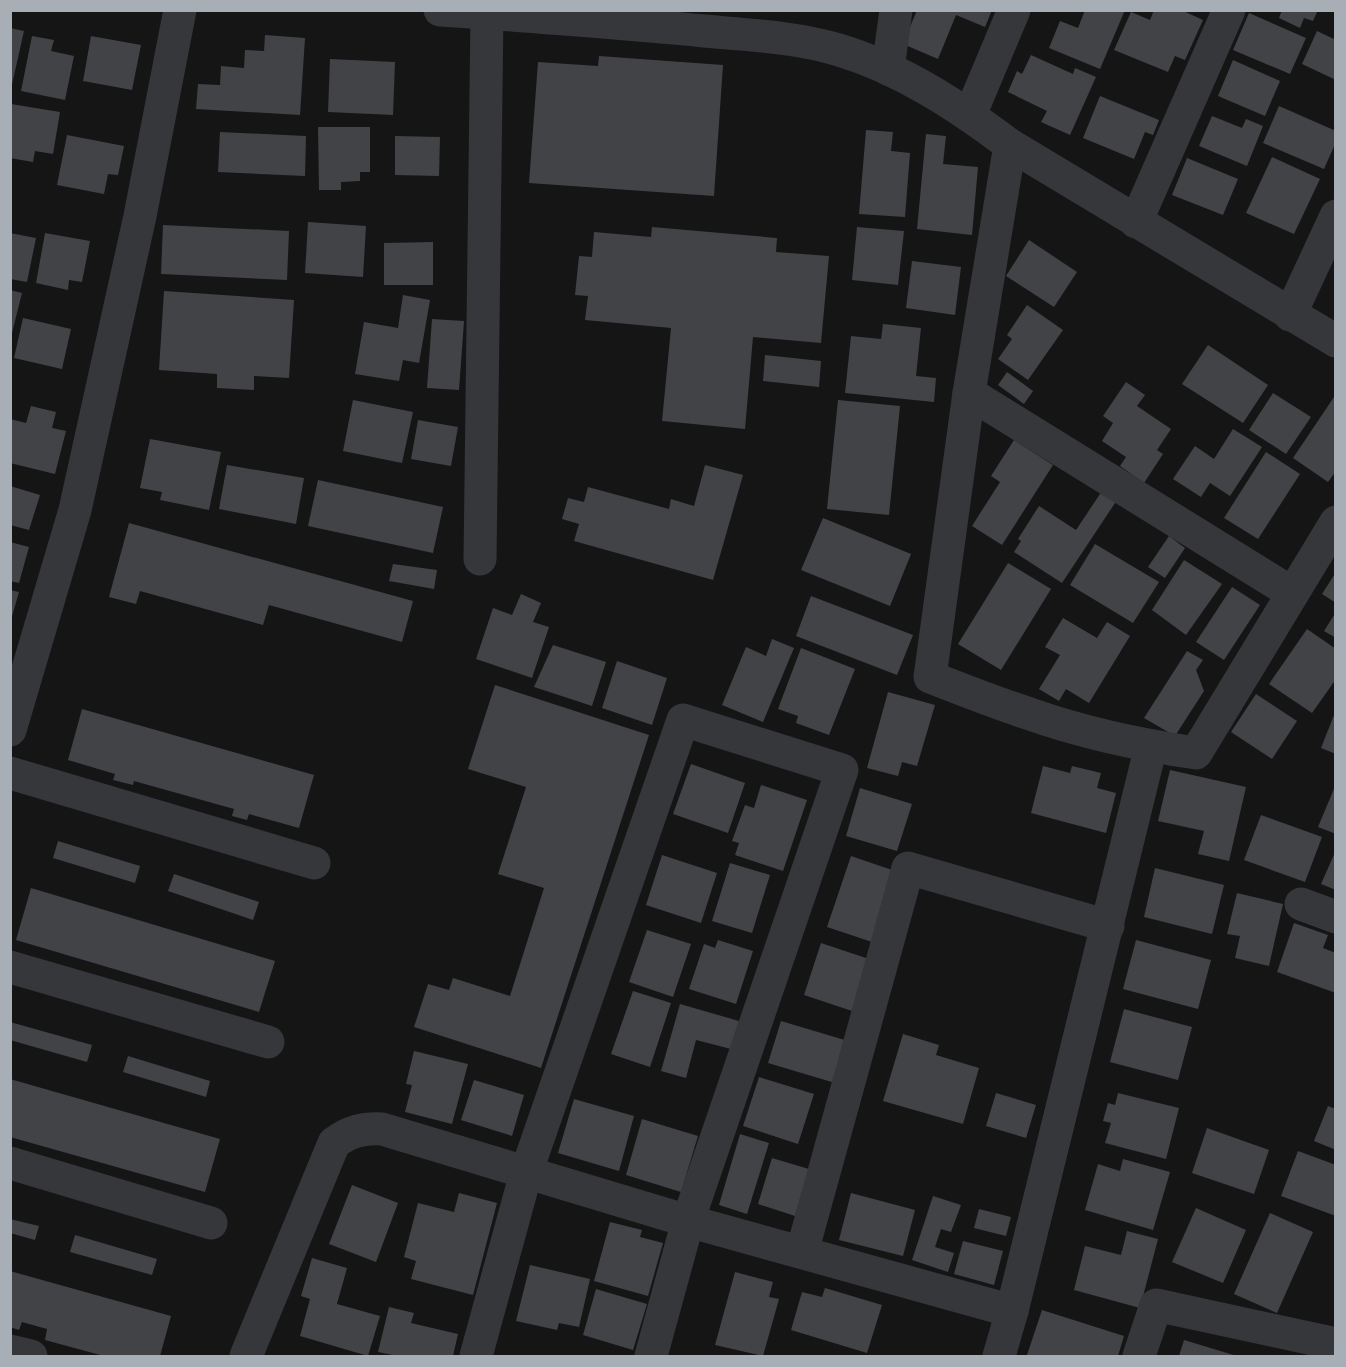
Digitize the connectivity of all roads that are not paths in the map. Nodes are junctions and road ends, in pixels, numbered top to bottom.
1 (180, 10) edge
2 (440, 10) edge
3 (896, 10) edge
4 (1014, 10) edge
5 (1229, 10) edge
6 (487, 13) junction
7 (888, 69) junction
8 (970, 115) junction
9 (1010, 145) junction
10 (1335, 216) edge
11 (1136, 222) junction
12 (1290, 315) junction
13 (1335, 341) edge
14 (969, 393) junction
15 (1335, 522) edge
16 (480, 559) dead end
17 (1292, 593) junction
18 (10, 730) edge
19 (1151, 746) junction
20 (10, 773) edge
21 (314, 862) dead end
22 (1301, 904) dead end
23 (1335, 918) edge
24 (1108, 926) junction
25 (10, 967) edge
26 (268, 1042) dead end
27 (10, 1163) edge
28 (526, 1173) junction
29 (688, 1221) junction
30 (211, 1222) dead end
31 (802, 1252) junction
32 (1012, 1311) junction
33 (1335, 1344) edge
34 (10, 1351) edge
35 (31, 1356) edge
36 (246, 1356) edge
37 (476, 1356) edge
38 (651, 1356) edge
39 (999, 1356) edge
40 (1139, 1356) edge

1 - 18 street
2 - 6 street
3 - 7 street
4 - 8 street
5 - 11 street
6 - 7 street
6 - 16 street
7 - 8 street
8 - 9 street
9 - 11 street
9 - 14 street
10 - 12 street
11 - 12 street
12 - 13 street
14 - 17 street
14 - 19 street
15 - 17 street
17 - 19 street
19 - 24 street
20 - 21 street
22 - 23 street
24 - 31 street
24 - 32 street
25 - 26 street
27 - 30 street
28 - 29 street
28 - 29 street
28 - 36 street
28 - 37 street
29 - 31 street
29 - 38 street
31 - 32 street
32 - 39 street
33 - 40 street
34 - 35 street

